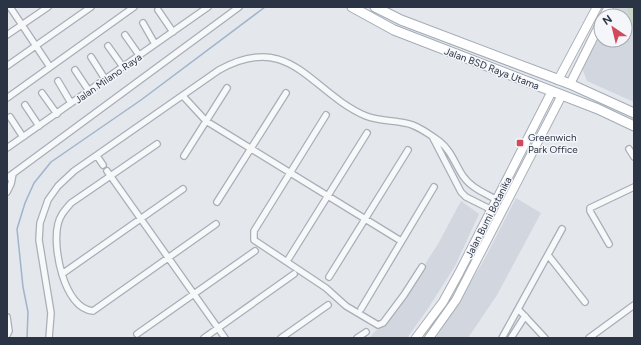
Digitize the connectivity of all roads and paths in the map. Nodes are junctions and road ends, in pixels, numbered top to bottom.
1 (10, 7) edge
2 (48, 7) edge
3 (91, 7) edge
4 (134, 7) edge
5 (208, 7) edge
6 (239, 7) edge
7 (352, 7) edge
8 (375, 7) edge
9 (597, 7) edge
10 (158, 10) dead end
11 (143, 23) dead end
12 (22, 25) junction
13 (173, 32) junction
14 (125, 35) dead end
15 (7, 36) edge
16 (593, 38) edge
17 (155, 44) junction
18 (36, 46) junction
19 (108, 46) dead end
20 (139, 55) junction
21 (91, 57) dead end
22 (7, 66) edge
23 (50, 67) junction
24 (123, 67) junction
25 (75, 70) dead end
26 (105, 79) junction
27 (558, 80) junction
28 (58, 81) dead end
29 (570, 84) junction
30 (227, 88) dead end
31 (89, 91) junction
32 (552, 91) junction
33 (42, 92) dead end
34 (286, 93) dead end
35 (562, 94) junction
36 (183, 96) junction
37 (7, 98) edge
38 (72, 103) junction
39 (25, 105) dead end
40 (634, 113) edge
41 (57, 114) junction
42 (326, 115) dead end
43 (10, 117) dead end
44 (206, 121) junction
45 (39, 126) junction
46 (634, 126) edge
47 (367, 133) dead end
48 (432, 136) junction
49 (24, 137) junction
50 (158, 144) dead end
51 (250, 147) junction
52 (7, 148) edge
53 (629, 149) dead end
54 (408, 150) dead end
55 (97, 156) junction
56 (184, 156) dead end
57 (634, 157) edge
58 (104, 165) dead end
59 (107, 170) dead end
60 (290, 172) junction
61 (13, 174) junction
62 (111, 176) junction
63 (7, 178) edge
64 (434, 187) dead end
65 (634, 188) edge
66 (183, 189) dead end
67 (7, 192) edge
68 (328, 195) junction
69 (497, 200) junction
70 (217, 202) dead end
71 (492, 210) junction
72 (141, 218) junction
73 (366, 219) junction
74 (216, 224) dead end
75 (562, 229) dead end
76 (401, 241) junction
77 (610, 244) dead end
78 (255, 251) dead end
79 (548, 255) junction
80 (169, 257) junction
81 (289, 258) dead end
82 (422, 267) dead end
83 (62, 274) junction
84 (294, 274) dead end
85 (329, 277) dead end
86 (194, 293) junction
87 (585, 302) dead end
88 (328, 305) dead end
89 (634, 305) edge
90 (361, 309) dead end
91 (519, 310) junction
92 (435, 313) junction
93 (525, 316) junction
94 (7, 317) edge
95 (444, 318) junction
96 (218, 328) junction
97 (366, 332) dead end
98 (137, 334) dead end
99 (7, 335) edge
100 (48, 338) edge
101 (204, 338) edge
102 (225, 338) edge
103 (281, 338) edge
104 (357, 338) edge
105 (416, 338) edge
106 (429, 338) edge
107 (502, 338) edge
108 (511, 338) edge
109 (545, 338) edge
110 (589, 338) edge

1 - 12 street
2 - 12 street
3 - 18 street
4 - 23 street
5 - 13 street, Jalan Milano Raya
6 - 61 street
7 - 32 main road, Jalan BSD Raya Utama
8 - 27 main road, Jalan BSD Raya Utama
9 - 27 main road
10 - 13 street
11 - 17 street
12 - 15 street
12 - 18 street
13 - 17 street, Jalan Milano Raya
14 - 20 street
16 - 29 main road
17 - 20 street, Jalan Milano Raya
18 - 22 street
18 - 23 street
19 - 24 street
20 - 24 street, Jalan Milano Raya
21 - 26 street
23 - 37 street
24 - 26 street, Jalan Milano Raya
25 - 31 street
26 - 31 street, Jalan Milano Raya
27 - 29 main road, Jalan BSD Raya Utama
28 - 38 street
29 - 40 main road, Jalan BSD Raya Utama
30 - 44 street
31 - 38 street, Jalan Milano Raya
32 - 35 main road, Jalan BSD Raya Utama
32 - 69 main road, Jalan Bumi Botanika
33 - 41 street
34 - 51 street
35 - 46 main road, Jalan BSD Raya Utama
35 - 95 main road, Jalan Bumi Botanika
36 - 44 street
36 - 48 street
36 - 55 street
38 - 41 street, Jalan Milano Raya
39 - 45 street
41 - 45 street, Jalan Milano Raya
42 - 60 street
43 - 49 street
44 - 51 street
44 - 56 street
45 - 49 street, Jalan Milano Raya
47 - 68 street
48 - 69 street
48 - 71 street
49 - 52 street, Jalan Milano Raya
50 - 62 street
51 - 60 street
51 - 70 street
53 - 57 street
54 - 73 street
55 - 58 street
55 - 100 street
59 - 62 street
60 - 68 street
60 - 82 street
61 - 63 street
61 - 67 street
62 - 72 street
62 - 83 street
64 - 76 street
65 - 77 street
66 - 72 street
68 - 73 street
68 - 81 street
69 - 71 main road, Jalan Bumi Botanika
71 - 92 main road, Jalan Bumi Botanika
72 - 80 street
72 - 83 street
73 - 76 street
73 - 85 street
74 - 80 street
75 - 79 street
76 - 90 street
78 - 86 street
79 - 87 street
79 - 91 street
80 - 83 street
80 - 86 street
84 - 96 street
86 - 96 street
86 - 98 street
88 - 103 street
89 - 110 street
91 - 93 street
91 - 107 street
92 - 95 main road
92 - 105 main road, Jalan Bumi Botanika
93 - 108 street
93 - 109 street
94 - 99 street
95 - 106 main road, Jalan Bumi Botanika
96 - 101 street
96 - 102 street
97 - 104 street

